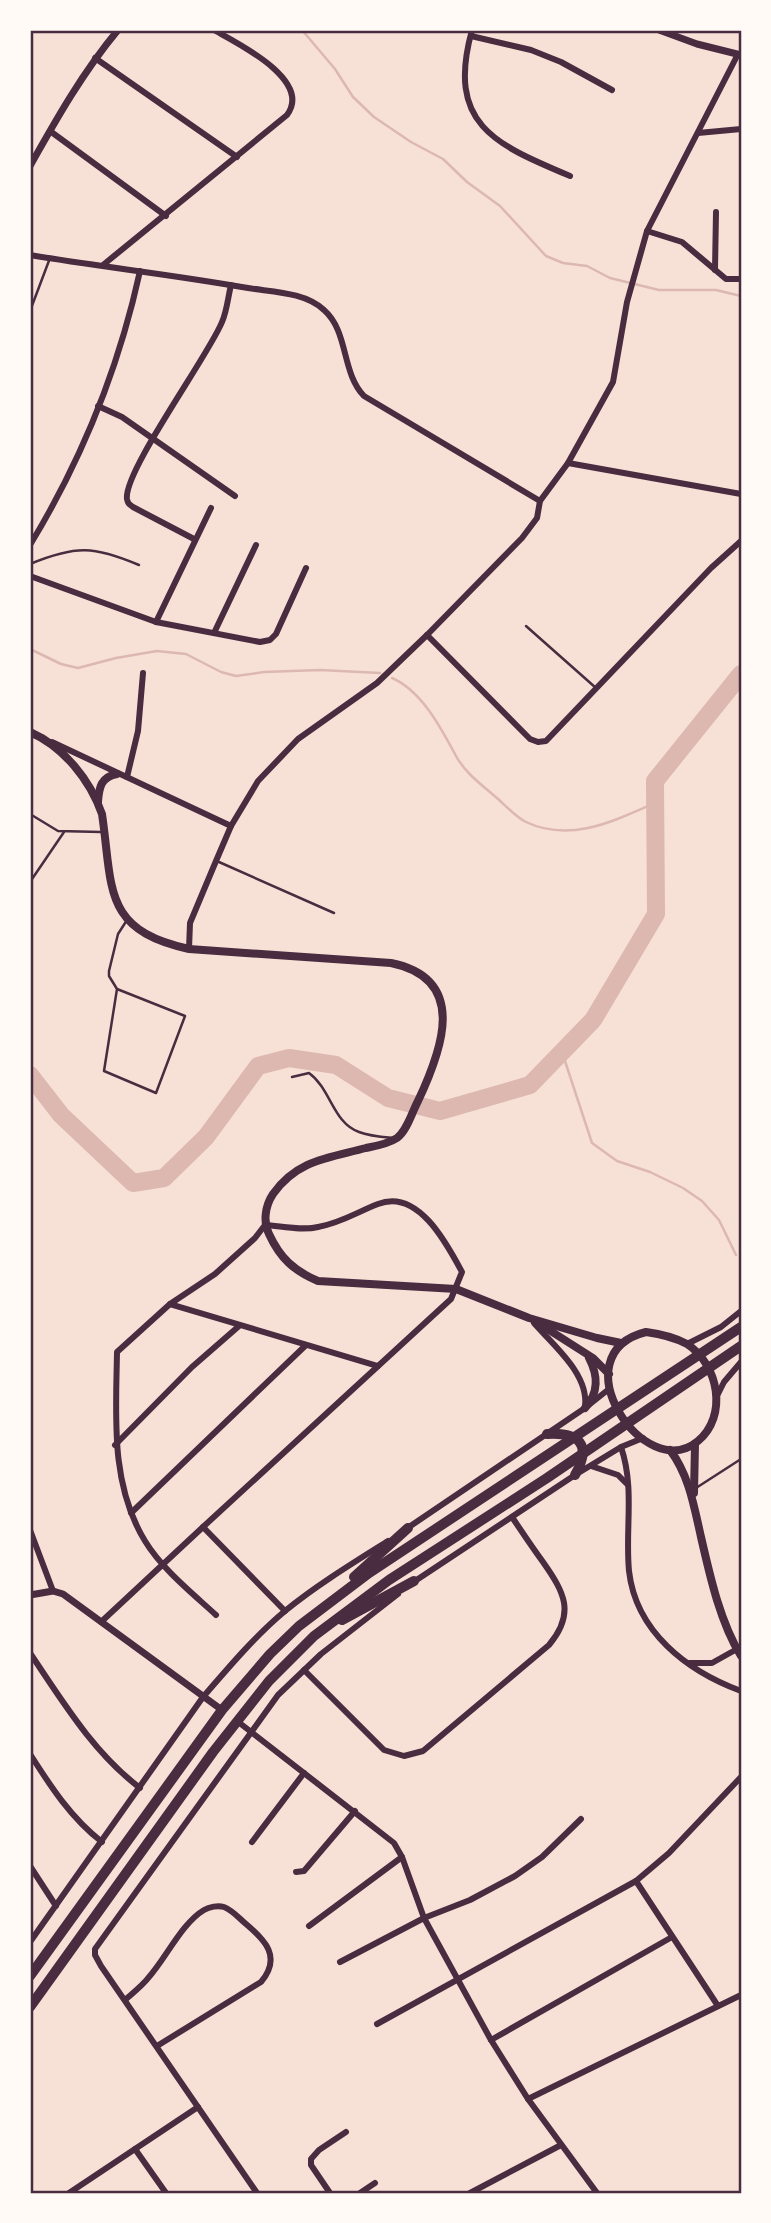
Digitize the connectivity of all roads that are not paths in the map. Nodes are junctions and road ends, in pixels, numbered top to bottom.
1 (118, 30) edge
2 (214, 30) edge
3 (659, 30) edge
4 (472, 33) edge
5 (739, 55) edge
6 (95, 58) junction
7 (612, 90) dead end
8 (741, 130) edge
9 (50, 131) junction
10 (698, 133) junction
11 (237, 157) junction
12 (30, 166) edge
13 (570, 176) dead end
14 (716, 212) dead end
15 (166, 216) junction
16 (647, 232) junction
17 (30, 255) edge
18 (50, 258) junction
19 (103, 265) junction
20 (140, 271) junction
21 (715, 271) junction
22 (741, 279) edge
23 (231, 285) junction
24 (30, 311) edge
25 (98, 406) junction
26 (153, 439) junction
27 (568, 463) junction
28 (741, 494) edge
29 (235, 496) dead end
30 (540, 501) junction
31 (211, 508) dead end
32 (194, 539) junction
33 (741, 541) edge
34 (30, 545) edge
35 (256, 545) dead end
36 (30, 564) edge
37 (139, 565) dead end
38 (306, 568) dead end
39 (30, 576) edge
40 (156, 622) junction
41 (526, 626) dead end
42 (215, 633) junction
43 (428, 635) junction
44 (143, 673) dead end
45 (596, 688) junction
46 (30, 732) edge
47 (41, 737) junction
48 (117, 774) junction
49 (127, 776) junction
50 (98, 803) junction
51 (30, 814) edge
52 (231, 826) junction
53 (64, 832) junction
54 (105, 832) junction
55 (216, 861) junction
56 (30, 883) edge
57 (334, 913) dead end
58 (127, 920) junction
59 (189, 949) junction
60 (117, 989) junction
61 (292, 1077) dead end
62 (396, 1139) junction
63 (265, 1224) junction
64 (456, 1289) junction
65 (170, 1304) junction
66 (741, 1311) edge
67 (529, 1318) junction
68 (239, 1326) junction
69 (741, 1327) edge
70 (621, 1343) junction
71 (687, 1344) junction
72 (304, 1346) junction
73 (741, 1346) edge
74 (579, 1349) junction
75 (741, 1362) edge
76 (377, 1366) junction
77 (609, 1374) junction
78 (609, 1389) junction
79 (717, 1396) junction
80 (585, 1408) junction
81 (547, 1434) junction
82 (643, 1438) junction
83 (695, 1444) junction
84 (115, 1445) junction
85 (621, 1447) junction
86 (670, 1450) junction
87 (741, 1459) edge
88 (591, 1466) junction
89 (575, 1475) junction
90 (630, 1489) junction
91 (693, 1489) junction
92 (694, 1503) junction
93 (131, 1513) junction
94 (512, 1517) junction
95 (203, 1527) junction
96 (408, 1528) junction
97 (30, 1530) edge
98 (164, 1564) junction
99 (414, 1581) junction
100 (53, 1591) junction
101 (30, 1594) edge
102 (319, 1609) junction
103 (285, 1611) junction
104 (216, 1615) dead end
105 (101, 1622) junction
106 (314, 1636) junction
107 (30, 1653) edge
108 (739, 1653) edge
109 (32, 1661) edge
110 (683, 1661) junction
111 (303, 1670) junction
112 (741, 1691) edge
113 (203, 1697) junction
114 (222, 1710) junction
115 (237, 1721) junction
116 (250, 1732) junction
117 (30, 1754) edge
118 (304, 1773) junction
119 (741, 1777) edge
120 (140, 1788) junction
121 (355, 1811) junction
122 (582, 1818) dead end
123 (102, 1842) junction
124 (252, 1842) dead end
125 (402, 1857) junction
126 (30, 1866) edge
127 (296, 1872) dead end
128 (636, 1881) junction
129 (56, 1906) junction
130 (424, 1918) junction
131 (309, 1926) dead end
132 (672, 1937) junction
133 (30, 1942) edge
134 (340, 1962) dead end
135 (30, 1976) edge
136 (457, 1979) junction
137 (741, 1995) edge
138 (126, 1999) junction
139 (30, 2007) edge
140 (718, 2007) junction
141 (377, 2024) dead end
142 (491, 2040) junction
143 (157, 2046) junction
144 (528, 2099) junction
145 (198, 2106) junction
146 (346, 2132) dead end
147 (561, 2145) junction
148 (135, 2149) junction
149 (375, 2183) dead end
150 (69, 2193) edge
151 (166, 2193) edge
152 (257, 2193) edge
153 (330, 2193) edge
154 (360, 2193) edge
155 (470, 2193) edge
156 (597, 2193) edge

1 - 6 street
2 - 11 street
3 - 5 street
4 - 7 street
4 - 13 street
5 - 10 street
6 - 9 street
6 - 11 street
8 - 10 street
9 - 12 street
9 - 15 street
10 - 16 street
11 - 15 street
14 - 21 street
15 - 19 street
16 - 21 street
16 - 27 street
17 - 18 street
18 - 19 street
18 - 24 lane
19 - 20 street
20 - 23 street
20 - 25 street
21 - 22 street
23 - 26 street
23 - 30 street
25 - 26 street
25 - 34 street
26 - 29 street
26 - 32 street
27 - 28 street
27 - 30 street
30 - 43 street
31 - 32 street
32 - 40 street
33 - 45 street
35 - 42 street
36 - 37 lane
38 - 42 street
39 - 40 street
40 - 42 street
41 - 45 lane
43 - 45 street
43 - 52 street
44 - 49 street
46 - 47 main road
47 - 48 street
47 - 50 main road
48 - 49 street
48 - 50 main road
49 - 52 street
50 - 54 main road
51 - 53 lane
52 - 55 street
53 - 54 lane
53 - 56 lane
54 - 58 main road
55 - 57 lane
55 - 59 street
58 - 59 main road
58 - 60 lane
59 - 62 main road
60 - 60 lane
61 - 62 lane
62 - 63 main road
63 - 64 main road
63 - 64 street
63 - 65 street
64 - 67 main road
64 - 76 street
65 - 68 street
65 - 84 street
66 - 71 street
67 - 70 main road
67 - 74 main road
67 - 80 street
68 - 72 street
68 - 84 street
69 - 102 highway
70 - 71 main road
70 - 77 main road
71 - 79 main road
72 - 76 street
72 - 93 street
73 - 106 highway
74 - 77 main road
74 - 80 main road
75 - 79 street
76 - 95 street
77 - 78 main road
78 - 80 street
78 - 82 main road
79 - 83 main road
80 - 81 street
81 - 89 highway
81 - 96 street
82 - 85 street
82 - 86 main road
83 - 86 main road
83 - 91 main road
84 - 93 street
85 - 88 street
85 - 90 street
86 - 92 main road
87 - 91 lane
88 - 89 street
88 - 90 street
89 - 94 street
90 - 110 street
91 - 92 main road
92 - 108 main road
93 - 98 street
94 - 99 street
94 - 111 street
95 - 98 street
95 - 103 street
96 - 102 highway
96 - 103 street
97 - 100 street
98 - 104 street
98 - 105 street
99 - 106 highway
99 - 111 street
100 - 101 street
100 - 105 street
102 - 114 highway
103 - 113 street
105 - 113 street
106 - 115 highway
107 - 109 street
108 - 110 street
109 - 120 street
110 - 112 street
111 - 116 street
113 - 114 street
113 - 120 street
114 - 135 highway
115 - 116 street
115 - 139 highway
116 - 118 street
116 - 138 street
117 - 123 street
118 - 121 street
118 - 124 street
119 - 128 street
120 - 123 street
121 - 125 street
121 - 127 street
122 - 130 street
123 - 129 street
125 - 130 street
125 - 131 street
126 - 129 street
128 - 132 street
128 - 136 street
129 - 133 street
130 - 134 street
130 - 136 street
132 - 140 street
132 - 142 street
136 - 141 street
136 - 142 street
137 - 140 street
138 - 143 street
138 - 143 street
140 - 144 street
142 - 144 street
143 - 145 street
144 - 147 street
145 - 148 street
145 - 152 street
146 - 153 street
147 - 155 street
147 - 156 street
148 - 150 street
148 - 151 street
149 - 154 street

